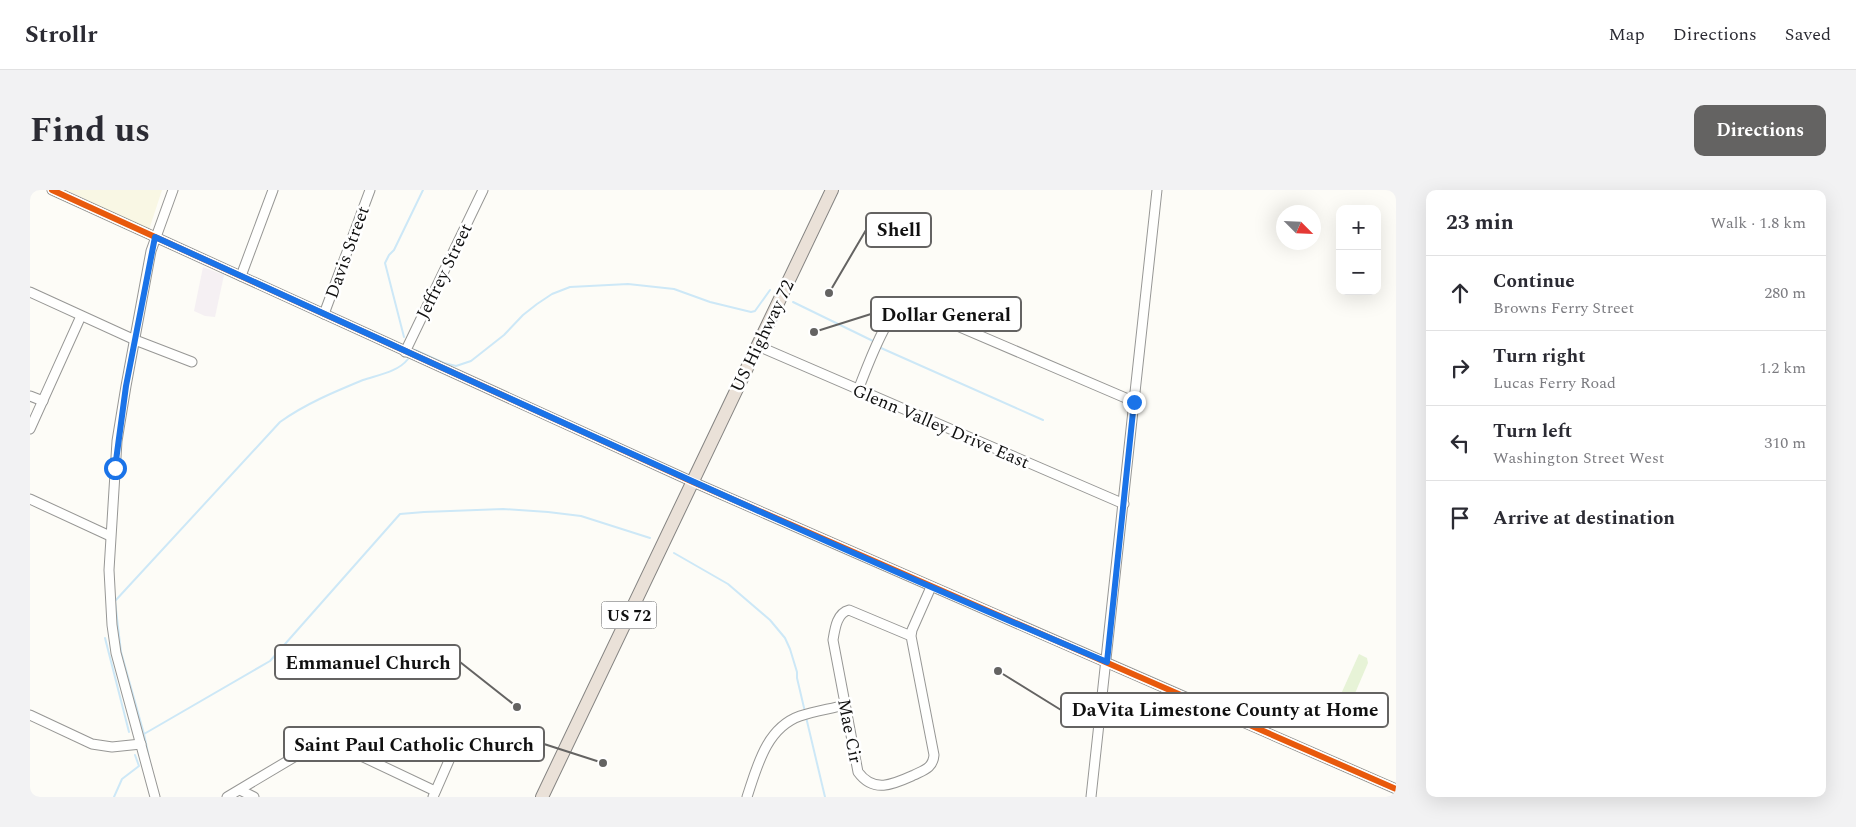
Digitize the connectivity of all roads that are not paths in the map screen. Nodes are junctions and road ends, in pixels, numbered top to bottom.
1 (52, 190) edge
2 (172, 190) edge
3 (273, 190) edge
4 (370, 190) edge
5 (483, 190) edge
6 (832, 190) edge
7 (1156, 190) edge
8 (155, 237) junction
9 (241, 276) junction
10 (30, 292) edge
11 (324, 314) junction
12 (82, 316) junction
13 (135, 340) junction
14 (758, 346) junction
15 (405, 352) junction
16 (192, 362) dead end
17 (858, 390) junction
18 (30, 396) edge
19 (42, 402) junction
20 (1134, 402) junction
21 (30, 429) edge
22 (693, 482) junction
23 (30, 499) edge
24 (1124, 504) junction
25 (110, 536) junction
26 (931, 587) junction
27 (911, 636) junction
28 (1107, 662) junction
29 (845, 705) junction
30 (30, 716) edge
31 (458, 740) dead end
32 (140, 744) junction
33 (1396, 789) edge
34 (240, 790) junction
35 (434, 794) edge
36 (155, 797) edge
37 (227, 797) edge
38 (254, 797) edge
39 (542, 797) edge
40 (747, 797) edge
41 (1092, 797) edge

1 - 8 street
2 - 8 street
3 - 9 street
4 - 11 street, Davis Street
5 - 15 street, Jeffrey Street
6 - 14 highway, US Highway 72 / US 72
7 - 20 street
8 - 9 street
8 - 13 street
9 - 11 street
10 - 12 street
11 - 15 street
12 - 13 street
12 - 19 street
13 - 16 street
13 - 25 street
14 - 17 street, Glenn Valley Drive East
14 - 22 highway, US Highway 72 / US 72
15 - 22 street
17 - 20 street
17 - 24 street, Glenn Valley Drive East
18 - 19 street
19 - 21 street
20 - 24 street
22 - 26 street
22 - 39 highway, US 72
23 - 25 street
24 - 28 street
25 - 32 street
26 - 27 street
26 - 28 street
27 - 29 street, Mae Cir
27 - 29 street, Mae Cir
28 - 33 street
28 - 41 street
29 - 40 street
30 - 32 street
31 - 35 street
32 - 36 street
34 - 35 street
34 - 37 street
34 - 38 street

